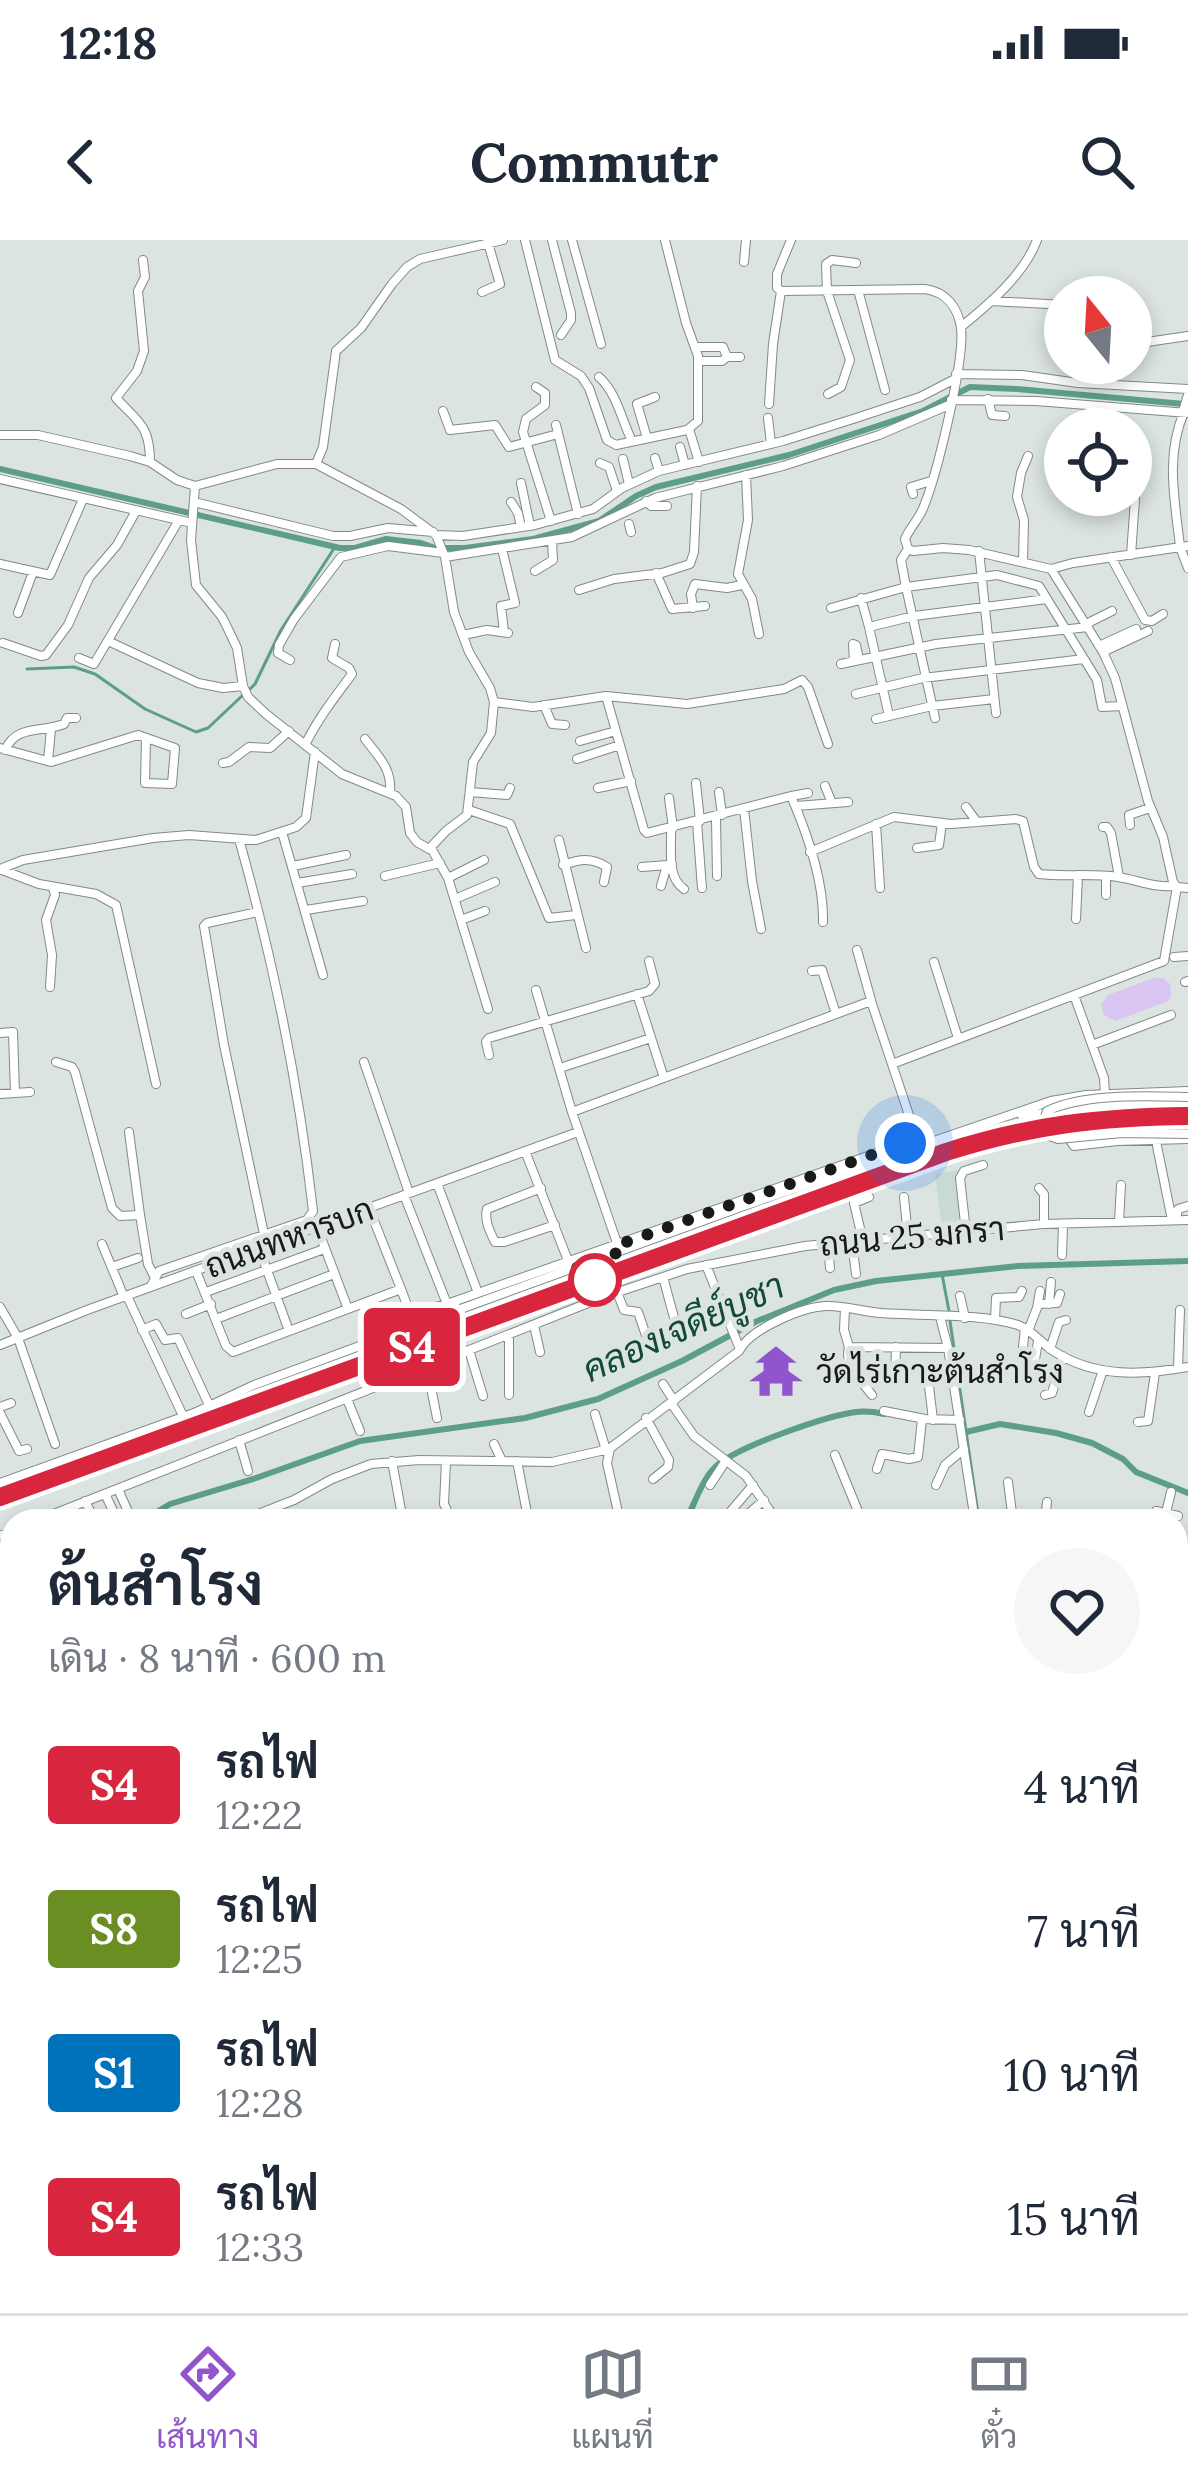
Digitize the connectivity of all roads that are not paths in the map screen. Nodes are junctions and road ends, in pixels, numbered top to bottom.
1 (503, 240) edge
2 (525, 240) edge
3 (552, 240) edge
4 (572, 240) edge
5 (665, 240) edge
6 (746, 240) edge
7 (791, 240) edge
8 (1037, 240) edge
9 (488, 243) junction
10 (143, 260) dead end
11 (744, 262) dead end
12 (856, 262) dead end
13 (858, 290) junction
14 (781, 291) junction
15 (482, 292) dead end
16 (827, 292) junction
17 (991, 301) junction
18 (1044, 304) edge
19 (961, 327) junction
20 (561, 335) dead end
21 (1188, 336) edge
22 (1152, 341) edge
23 (601, 344) dead end
24 (695, 347) junction
25 (740, 356) dead end
26 (727, 357) junction
27 (698, 361) junction
28 (598, 377) dead end
29 (955, 379) junction
30 (536, 387) dead end
31 (885, 390) dead end
32 (1188, 392) edge
33 (828, 394) dead end
34 (655, 397) dead end
35 (988, 399) junction
36 (951, 401) junction
37 (769, 404) dead end
38 (443, 411) dead end
39 (1185, 411) edge
40 (1006, 416) dead end
41 (768, 418) dead end
42 (689, 429) junction
43 (0, 434) edge
44 (647, 438) junction
45 (632, 441) junction
46 (527, 444) junction
47 (771, 444) junction
48 (680, 447) dead end
49 (1028, 456) dead end
50 (655, 458) dead end
51 (623, 459) dead end
52 (150, 462) junction
53 (699, 462) junction
54 (600, 463) dead end
55 (316, 464) junction
56 (685, 465) junction
57 (659, 471) junction
58 (530, 473) dead end
59 (746, 475) junction
60 (0, 479) edge
61 (521, 483) dead end
62 (629, 484) junction
63 (195, 486) junction
64 (697, 486) junction
65 (617, 491) junction
66 (83, 499) junction
67 (646, 501) junction
68 (511, 502) dead end
69 (193, 504) junction
70 (668, 506) dead end
71 (136, 511) junction
72 (578, 514) junction
73 (1134, 516) edge
74 (550, 519) junction
75 (179, 520) junction
76 (192, 520) junction
77 (525, 526) junction
78 (436, 535) junction
79 (552, 541) junction
80 (1183, 547) edge
81 (908, 549) junction
82 (502, 550) junction
83 (979, 551) junction
84 (443, 554) junction
85 (1131, 555) junction
86 (1109, 557) junction
87 (1023, 561) junction
88 (0, 564) edge
89 (1188, 568) edge
90 (1051, 569) junction
91 (535, 571) dead end
92 (33, 572) junction
93 (656, 573) junction
94 (980, 577) junction
95 (742, 585) junction
96 (906, 586) junction
97 (579, 590) dead end
98 (1129, 595) dead end
99 (861, 598) junction
100 (1047, 599) junction
101 (705, 605) dead end
102 (986, 607) junction
103 (693, 608) junction
104 (831, 608) dead end
105 (1112, 611) dead end
106 (18, 613) dead end
107 (1163, 614) dead end
108 (914, 616) junction
109 (1087, 626) junction
110 (869, 627) junction
111 (1065, 629) junction
112 (1136, 629) dead end
113 (1148, 631) dead end
114 (759, 634) dead end
115 (463, 635) junction
116 (990, 638) junction
117 (108, 640) junction
118 (3, 643) edge
119 (335, 644) dead end
120 (918, 646) junction
121 (1101, 649) junction
122 (875, 656) junction
123 (80, 658) dead end
124 (1084, 659) junction
125 (290, 660) dead end
126 (842, 664) dead end
127 (993, 671) junction
128 (925, 678) junction
129 (883, 687) junction
130 (245, 691) junction
131 (856, 694) dead end
132 (606, 695) junction
133 (994, 699) junction
134 (494, 702) junction
135 (544, 705) junction
136 (932, 706) junction
137 (1122, 706) junction
138 (996, 712) dead end
139 (889, 716) junction
140 (76, 718) dead end
141 (935, 718) dead end
142 (876, 719) dead end
143 (565, 725) dead end
144 (51, 729) junction
145 (616, 730) junction
146 (289, 731) junction
147 (146, 738) junction
148 (365, 739) dead end
149 (280, 740) junction
150 (580, 741) dead end
151 (304, 742) junction
152 (829, 744) dead end
153 (620, 746) junction
154 (3, 749) edge
155 (315, 752) junction
156 (577, 759) dead end
157 (48, 761) junction
158 (223, 763) dead end
159 (631, 781) junction
160 (696, 783) dead end
161 (826, 786) dead end
162 (510, 788) dead end
163 (598, 788) dead end
164 (390, 792) junction
165 (470, 792) junction
166 (719, 792) dead end
167 (808, 793) dead end
168 (669, 798) dead end
169 (794, 801) junction
170 (848, 802) dead end
171 (832, 803) junction
172 (966, 807) dead end
173 (1150, 808) junction
174 (744, 809) junction
175 (469, 810) junction
176 (719, 816) junction
177 (699, 821) junction
178 (977, 822) junction
179 (942, 823) junction
180 (876, 824) junction
181 (1130, 825) dead end
182 (1103, 827) dead end
183 (672, 828) junction
184 (282, 832) junction
185 (239, 839) junction
186 (559, 840) dead end
187 (431, 848) junction
188 (917, 848) dead end
189 (810, 852) junction
190 (346, 855) dead end
191 (484, 860) dead end
192 (440, 863) junction
193 (669, 864) junction
194 (563, 865) junction
195 (293, 866) junction
196 (642, 867) dead end
197 (1, 869) edge
198 (352, 874) dead end
199 (1078, 875) junction
200 (385, 876) dead end
201 (717, 876) dead end
202 (1106, 876) junction
203 (1119, 877) junction
204 (448, 878) junction
205 (495, 882) dead end
206 (604, 882) dead end
207 (297, 883) junction
208 (661, 886) dead end
209 (53, 887) junction
210 (1180, 887) edge
211 (703, 888) dead end
212 (880, 888) dead end
213 (684, 889) dead end
214 (1106, 896) dead end
215 (454, 899) junction
216 (363, 901) dead end
217 (306, 910) junction
218 (485, 911) dead end
219 (258, 912) junction
220 (576, 915) junction
221 (1076, 919) dead end
222 (461, 920) junction
223 (823, 922) dead end
224 (761, 929) dead end
225 (586, 948) dead end
226 (856, 950) dead end
227 (1188, 956) edge
228 (1174, 957) dead end
229 (649, 961) dead end
230 (934, 962) dead end
231 (812, 971) dead end
232 (323, 975) dead end
233 (50, 987) dead end
234 (536, 990) dead end
235 (637, 994) junction
236 (1074, 994) junction
237 (871, 1001) junction
238 (488, 1009) dead end
239 (836, 1014) junction
240 (1171, 1015) dead end
241 (546, 1023) junction
242 (0, 1033) edge
243 (651, 1038) junction
244 (958, 1038) junction
245 (1092, 1046) junction
246 (489, 1055) dead end
247 (56, 1062) dead end
248 (364, 1062) dead end
249 (892, 1064) junction
250 (560, 1068) junction
251 (664, 1078) junction
252 (156, 1084) dead end
253 (30, 1092) dead end
254 (15, 1093) junction
255 (0, 1094) edge
256 (1106, 1094) junction
257 (1188, 1096) edge
258 (572, 1112) junction
259 (991, 1122) junction
260 (129, 1132) dead end
261 (578, 1132) junction
262 (1188, 1134) edge
263 (1157, 1146) dead end
264 (525, 1151) junction
265 (983, 1166) dead end
266 (436, 1184) junction
267 (1121, 1185) dead end
268 (1054, 1187) dead end
269 (541, 1188) junction
270 (406, 1194) junction
271 (904, 1197) dead end
272 (869, 1198) dead end
273 (1188, 1206) edge
274 (369, 1208) junction
275 (140, 1215) junction
276 (1174, 1220) junction
277 (1188, 1220) edge
278 (1120, 1222) junction
279 (1044, 1224) junction
280 (1064, 1224) junction
281 (555, 1225) junction
282 (317, 1227) junction
283 (966, 1232) junction
284 (264, 1234) junction
285 (908, 1237) junction
286 (857, 1241) junction
287 (102, 1244) dead end
288 (828, 1244) junction
289 (259, 1248) junction
290 (325, 1249) junction
291 (619, 1249) junction
292 (1062, 1255) dead end
293 (138, 1258) dead end
294 (569, 1263) junction
295 (706, 1265) junction
296 (112, 1267) junction
297 (830, 1268) dead end
298 (267, 1270) junction
299 (196, 1271) junction
300 (334, 1274) junction
301 (856, 1274) dead end
302 (663, 1277) junction
303 (1051, 1282) dead end
304 (153, 1283) junction
305 (400, 1289) junction
306 (1022, 1291) dead end
307 (1040, 1291) dead end
308 (206, 1292) junction
309 (617, 1292) junction
310 (478, 1293) junction
311 (1060, 1294) dead end
312 (126, 1296) junction
313 (276, 1296) junction
314 (960, 1296) dead end
315 (211, 1304) junction
316 (447, 1304) junction
317 (1044, 1304) junction
318 (0, 1307) edge
319 (845, 1308) junction
320 (348, 1309) junction
321 (1180, 1310) dead end
322 (186, 1314) dead end
323 (945, 1317) junction
324 (965, 1318) junction
325 (216, 1319) junction
326 (1066, 1320) dead end
327 (995, 1321) junction
328 (534, 1324) junction
329 (676, 1324) dead end
330 (1027, 1329) junction
331 (142, 1330) junction
332 (289, 1331) junction
333 (508, 1335) junction
334 (17, 1338) junction
335 (649, 1344) dead end
336 (740, 1344) junction
337 (1038, 1344) junction
338 (0, 1345) edge
339 (849, 1347) junction
340 (896, 1348) junction
341 (948, 1348) junction
342 (1050, 1348) junction
343 (470, 1350) junction
344 (540, 1352) dead end
345 (1063, 1356) junction
346 (427, 1366) junction
347 (1183, 1368) edge
348 (1102, 1370) junction
349 (1155, 1373) junction
350 (1026, 1377) dead end
351 (895, 1382) dead end
352 (663, 1384) dead end
353 (928, 1386) dead end
354 (509, 1395) dead end
355 (872, 1395) dead end
356 (1045, 1395) dead end
357 (483, 1396) dead end
358 (347, 1398) junction
359 (672, 1402) junction
360 (11, 1403) dead end
361 (209, 1406) junction
362 (0, 1410) edge
363 (884, 1411) dead end
364 (1089, 1412) dead end
365 (595, 1414) dead end
366 (183, 1416) junction
367 (437, 1418) dead end
368 (646, 1418) junction
369 (933, 1420) junction
370 (921, 1421) junction
371 (1138, 1422) dead end
372 (960, 1423) junction
373 (360, 1431) dead end
374 (239, 1440) junction
375 (55, 1444) dead end
376 (494, 1444) dead end
377 (472, 1448) dead end
378 (609, 1449) junction
379 (964, 1449) junction
380 (27, 1450) dead end
381 (835, 1455) dead end
382 (392, 1461) junction
383 (446, 1461) junction
384 (502, 1461) junction
385 (724, 1461) junction
386 (473, 1462) junction
387 (517, 1462) junction
388 (877, 1468) dead end
389 (248, 1471) dead end
390 (653, 1479) dead end
391 (1008, 1481) dead end
392 (0, 1484) edge
393 (710, 1485) dead end
394 (753, 1485) junction
395 (936, 1486) dead end
396 (118, 1489) junction
397 (1171, 1492) dead end
398 (105, 1493) junction
399 (764, 1500) junction
400 (86, 1501) junction
401 (1047, 1502) dead end
402 (66, 1509) edge
403 (90, 1509) edge
404 (112, 1509) edge
405 (127, 1509) edge
406 (281, 1509) edge
407 (401, 1509) edge
408 (446, 1509) edge
409 (526, 1509) edge
410 (618, 1509) edge
411 (732, 1509) edge
412 (754, 1509) edge
413 (770, 1509) edge
414 (857, 1509) edge
415 (973, 1509) edge
416 (1012, 1509) edge
417 (1047, 1509) edge
418 (1164, 1509) edge

1 - 9 street
2 - 45 street
3 - 20 street
4 - 23 street
5 - 24 street
6 - 11 street
7 - 14 street
8 - 17 street
9 - 15 street
9 - 55 street
10 - 52 street
12 - 16 street
13 - 16 street
13 - 19 street
13 - 31 street
14 - 16 street
14 - 37 street
16 - 33 street
17 - 18 street
17 - 19 street
19 - 29 street
21 - 22 street
24 - 26 street
24 - 27 street
25 - 26 street
26 - 27 street
27 - 42 street
28 - 45 street
29 - 32 street
29 - 36 street
29 - 47 street
30 - 46 street
32 - 39 street
34 - 44 street
35 - 36 street
35 - 39 street
35 - 40 street
36 - 59 street
36 - 81 street
38 - 46 street
39 - 80 street
41 - 47 street
42 - 44 street
42 - 53 street
43 - 52 street
44 - 45 street
46 - 72 street
46 - 74 street
47 - 53 street
48 - 56 street
49 - 87 street
50 - 57 street
51 - 62 street
52 - 63 street
53 - 56 street
54 - 65 street
55 - 63 street
55 - 78 street
56 - 57 street
57 - 62 street
58 - 74 street
59 - 64 street
59 - 95 street
60 - 66 street
61 - 77 street
62 - 65 street
63 - 69 street
64 - 67 street
64 - 93 street
65 - 72 street
66 - 71 street
66 - 92 street
67 - 70 street
67 - 79 street
68 - 77 street
69 - 76 street
69 - 78 street
71 - 75 street
71 - 118 street
72 - 74 street
73 - 85 street
74 - 77 street
75 - 76 street
75 - 117 street
76 - 130 street
77 - 78 street
78 - 84 street
79 - 82 street
79 - 91 street
80 - 85 street
80 - 89 street
81 - 83 street
81 - 96 street
82 - 84 street
82 - 115 street
83 - 87 street
83 - 94 street
84 - 115 street
84 - 125 street
85 - 86 street
86 - 90 street
86 - 98 street
86 - 107 street
87 - 90 street
88 - 92 street
90 - 109 street
92 - 106 street
93 - 97 street
93 - 103 street
94 - 96 street
94 - 100 street
94 - 102 street
95 - 103 street
95 - 114 street
96 - 99 street
96 - 108 street
99 - 104 street
99 - 110 street
100 - 102 street
100 - 111 street
101 - 103 street
102 - 108 street
102 - 116 street
105 - 109 street
108 - 110 street
108 - 120 street
109 - 111 street
109 - 121 street
110 - 122 street
111 - 116 street
111 - 124 street
112 - 121 street
113 - 121 street
115 - 134 street
116 - 120 street
116 - 127 street
117 - 123 street
117 - 130 street
119 - 151 street
120 - 122 street
120 - 128 street
121 - 137 street
122 - 126 street
122 - 129 street
124 - 127 street
124 - 137 street
127 - 128 street
127 - 133 street
128 - 129 street
128 - 136 street
129 - 131 street
129 - 139 street
130 - 146 street
132 - 135 street
132 - 145 street
132 - 152 street
133 - 136 street
133 - 138 street
134 - 135 street
134 - 165 street
135 - 143 street
136 - 139 street
136 - 141 street
137 - 173 street
139 - 142 street
140 - 144 street
144 - 154 street
144 - 157 street
145 - 150 street
145 - 153 street
146 - 149 street
146 - 151 street
147 - 147 street
147 - 157 street
148 - 164 street
149 - 151 street
149 - 158 street
151 - 155 street
153 - 156 street
153 - 159 street
154 - 157 street
155 - 164 street
155 - 184 street
159 - 163 street
159 - 183 street
160 - 177 street
161 - 171 street
162 - 165 street
164 - 187 street
165 - 175 street
166 - 176 street
167 - 169 street
168 - 183 street
169 - 171 street
169 - 174 street
169 - 189 street
170 - 171 street
172 - 178 street
173 - 181 street
173 - 210 street
174 - 176 street
174 - 224 street
175 - 187 street
175 - 220 street
176 - 177 street
176 - 201 street
177 - 183 street
177 - 211 street
178 - 179 street
178 - 199 street
179 - 180 street
179 - 188 street
180 - 189 street
180 - 212 street
182 - 203 street
183 - 193 street
184 - 185 street
184 - 195 street
185 - 197 street
185 - 219 street
186 - 194 street
187 - 192 street
189 - 223 street
190 - 195 street
191 - 204 street
192 - 200 street
192 - 204 street
193 - 196 street
193 - 208 street
193 - 213 street
194 - 206 street
194 - 220 street
195 - 207 street
197 - 209 street
198 - 207 street
199 - 202 street
199 - 221 street
202 - 203 street
202 - 214 street
203 - 210 street
204 - 215 street
205 - 215 street
207 - 217 street
209 - 233 street
209 - 252 street
210 - 236 street
215 - 222 street
216 - 217 street
217 - 232 street
218 - 222 street
219 - 284 street
219 - 284 street
220 - 225 street
222 - 238 street
226 - 237 street
227 - 228 street
229 - 235 street
230 - 244 street
231 - 239 street
234 - 241 street
235 - 241 street
235 - 243 street
236 - 244 street
236 - 245 street
237 - 239 street
237 - 249 street
239 - 251 street
240 - 245 street
241 - 246 street
241 - 250 street
242 - 254 street
243 - 250 street
243 - 251 street
244 - 249 street
245 - 256 street
247 - 275 street
248 - 270 street
249 - 291 street
250 - 258 street
251 - 258 street
253 - 254 street
254 - 255 street
256 - 257 street
256 - 259 street
257 - 259 street
257 - 262 street, bridge
258 - 261 street
259 - 291 street
260 - 275 street
261 - 264 street, ถนนทหารบก
261 - 291 street
262 - 262 street
263 - 276 street
264 - 266 street, ถนนทหารบก
264 - 269 street
265 - 283 street
266 - 270 street, ถนนทหารบก
266 - 310 street
267 - 278 street
268 - 279 street
269 - 281 street
269 - 281 street
270 - 274 street, ถนนทหารบก
270 - 316 street
271 - 285 street
272 - 286 street
273 - 276 street
274 - 282 street, ถนนทหารบก
274 - 305 street
275 - 304 street
276 - 277 street, ถนน 25 มกรา
276 - 278 street, ถนน 25 มกรา
278 - 280 street, ถนน 25 มกรา
279 - 280 street, ถนน 25 มกรา
279 - 283 street, ถนน 25 มกรา
280 - 292 street
281 - 294 street
282 - 289 street, ถนนทหารบก
282 - 290 street
283 - 285 street, ถนน 25 มกรา
284 - 304 street
285 - 286 street, ถนน 25 มกรา
286 - 288 street, ถนน 25 มกรา
286 - 301 street
287 - 296 street
288 - 295 street, ถนน 25 มกรา
288 - 297 street
289 - 298 street
289 - 299 street, ถนนทหารบก
290 - 298 street
290 - 300 street
291 - 294 street
291 - 361 street
293 - 296 street
294 - 310 street
295 - 302 street, ถนน 25 มกรา
295 - 336 street
296 - 312 street
298 - 308 street
298 - 313 street
299 - 304 street, ถนนทหารบก
299 - 308 street
300 - 313 street
300 - 320 street
302 - 309 street, ถนน 25 มกรา
302 - 329 street
303 - 317 street
304 - 312 street, ถนนทหารบก
305 - 316 street
305 - 320 street
306 - 327 street
307 - 317 street
308 - 315 street
309 - 328 street, ถนน 25 มกรา
309 - 335 street
310 - 316 street
311 - 317 street
312 - 331 street
312 - 334 street, ถนนทหารบก
313 - 325 street
313 - 332 street
314 - 324 street
315 - 322 street
315 - 325 street
317 - 330 street
318 - 334 street
319 - 323 street
319 - 336 street
319 - 339 street
320 - 332 street
321 - 347 street
323 - 324 street
323 - 341 street
324 - 327 street
325 - 332 street
326 - 342 street
327 - 330 street
328 - 333 street, ถนน 25 มกรา
328 - 344 street
330 - 337 street
330 - 337 street
331 - 361 street
331 - 366 street
333 - 343 street, ถนน 25 มกรา
333 - 354 street
334 - 338 street, ถนนทหารบก
334 - 375 street
336 - 359 street
337 - 342 street
337 - 350 street
339 - 340 street
339 - 355 street
340 - 341 street
340 - 351 street
341 - 372 street
342 - 345 street
343 - 346 street, ถนน 25 มกรา
343 - 357 street
345 - 348 street
345 - 356 street
346 - 358 street, ถนน 25 มกรา
346 - 367 street
347 - 349 street
348 - 349 street
348 - 364 street
349 - 371 street
352 - 359 street
353 - 369 street
358 - 373 street
358 - 374 street, ถนน 25 มกรา
359 - 368 street
359 - 385 street
360 - 362 street
361 - 366 street
362 - 380 street
363 - 370 street
365 - 378 street
366 - 392 street
368 - 378 street
368 - 390 street
369 - 370 street
369 - 372 street
370 - 388 street
372 - 379 street
374 - 389 street
374 - 396 street, ถนน 25 มกรา
376 - 384 street
377 - 386 street
378 - 387 street
378 - 410 street
379 - 395 street
379 - 415 street
381 - 414 street
382 - 383 street
382 - 406 street
382 - 407 street
383 - 386 street
383 - 408 street
384 - 386 street
384 - 387 street
385 - 393 street
385 - 394 street
387 - 409 street
391 - 416 street
394 - 399 street
394 - 411 street
396 - 398 street, ถนน 25 มกรา
396 - 405 street
397 - 418 street
398 - 400 street, ถนน 25 มกรา
398 - 404 street
399 - 412 street
399 - 413 street
400 - 402 street, ถนน 25 มกรา
400 - 403 street
401 - 417 street

